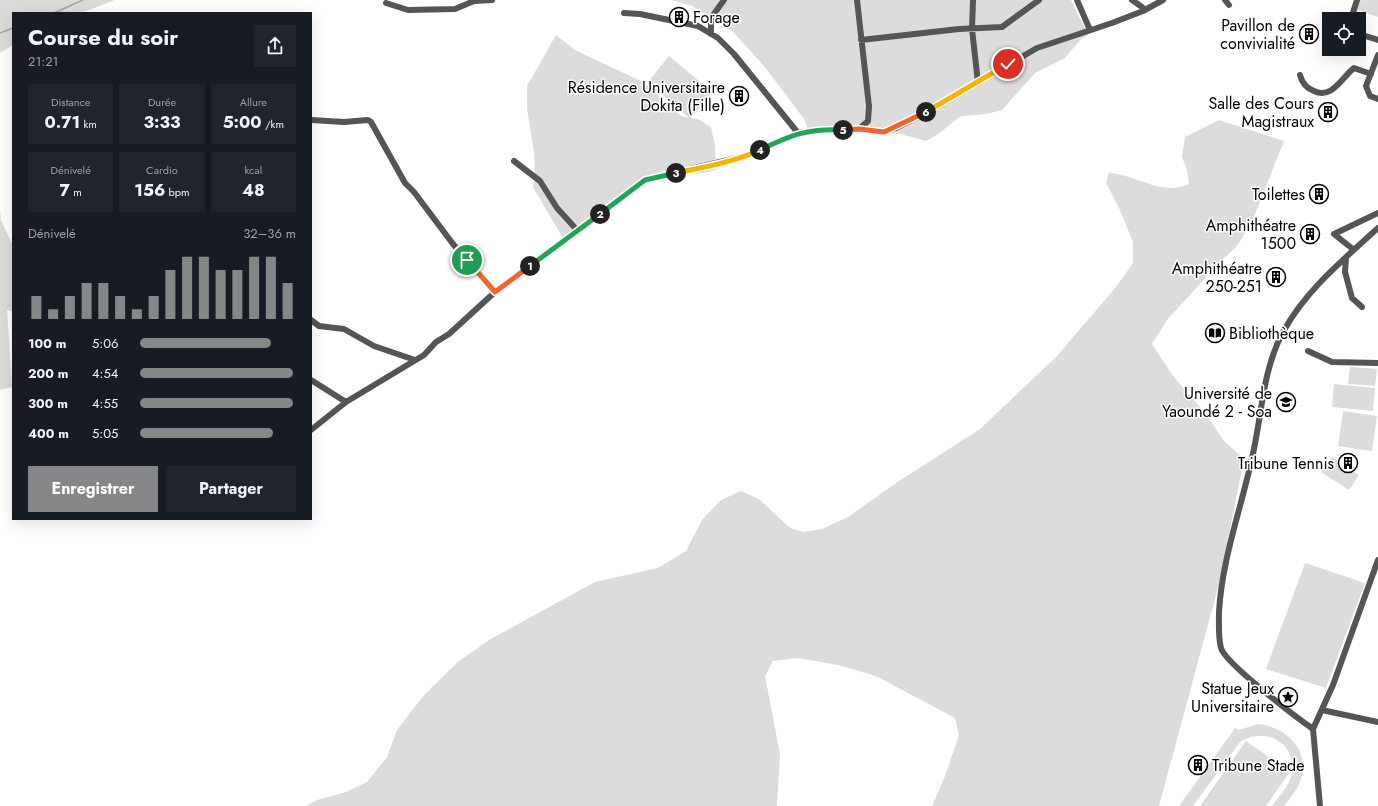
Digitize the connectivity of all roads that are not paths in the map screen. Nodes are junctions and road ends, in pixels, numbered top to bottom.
1 (492, 0) edge
2 (724, 0) edge
3 (857, 0) edge
4 (973, 0) edge
5 (1039, 0) edge
6 (1077, 0) edge
7 (1132, 0) edge
8 (1142, 0) edge
9 (1163, 0) edge
10 (1225, 0) edge
11 (1357, 0) edge
12 (386, 3) dead end
13 (1229, 5) dead end
14 (1142, 9) junction
15 (1353, 12) edge
16 (624, 13) dead end
17 (972, 29) junction
18 (1090, 30) junction
19 (711, 34) junction
20 (1366, 36) edge
21 (861, 40) junction
22 (1378, 40) edge
23 (1378, 55) edge
24 (1371, 74) junction
25 (1300, 75) dead end
26 (978, 83) junction
27 (1378, 99) edge
28 (312, 120) edge
29 (859, 129) junction
30 (798, 133) junction
31 (514, 161) dead end
32 (1378, 212) edge
33 (1378, 228) edge
34 (577, 230) junction
35 (1354, 250) junction
36 (1346, 257) junction
37 (495, 292) junction
38 (1362, 307) dead end
39 (312, 321) edge
40 (1308, 351) dead end
41 (415, 360) junction
42 (1378, 363) edge
43 (312, 381) edge
44 (346, 402) junction
45 (312, 429) edge
46 (1378, 560) edge
47 (1322, 710) junction
48 (1378, 722) edge
49 (1313, 729) junction
50 (1320, 806) edge

1 - 12 street
2 - 19 street
3 - 21 street
4 - 17 street
5 - 17 street
6 - 18 street
7 - 14 street
8 - 14 street
9 - 14 street
10 - 13 street
11 - 15 street
14 - 18 street
16 - 19 street
17 - 21 street
17 - 26 street
18 - 26 street
19 - 30 street
20 - 22 street
21 - 29 street
23 - 24 street
24 - 25 street
24 - 27 street
26 - 29 street
28 - 37 street
29 - 30 street
30 - 34 street
31 - 34 street
32 - 35 street
33 - 35 street
34 - 37 street
35 - 36 street
36 - 38 street
36 - 49 street
37 - 41 street
39 - 41 street
40 - 42 street
41 - 44 street
43 - 44 street
44 - 45 street
46 - 47 street
47 - 48 street
47 - 49 street
49 - 50 street

